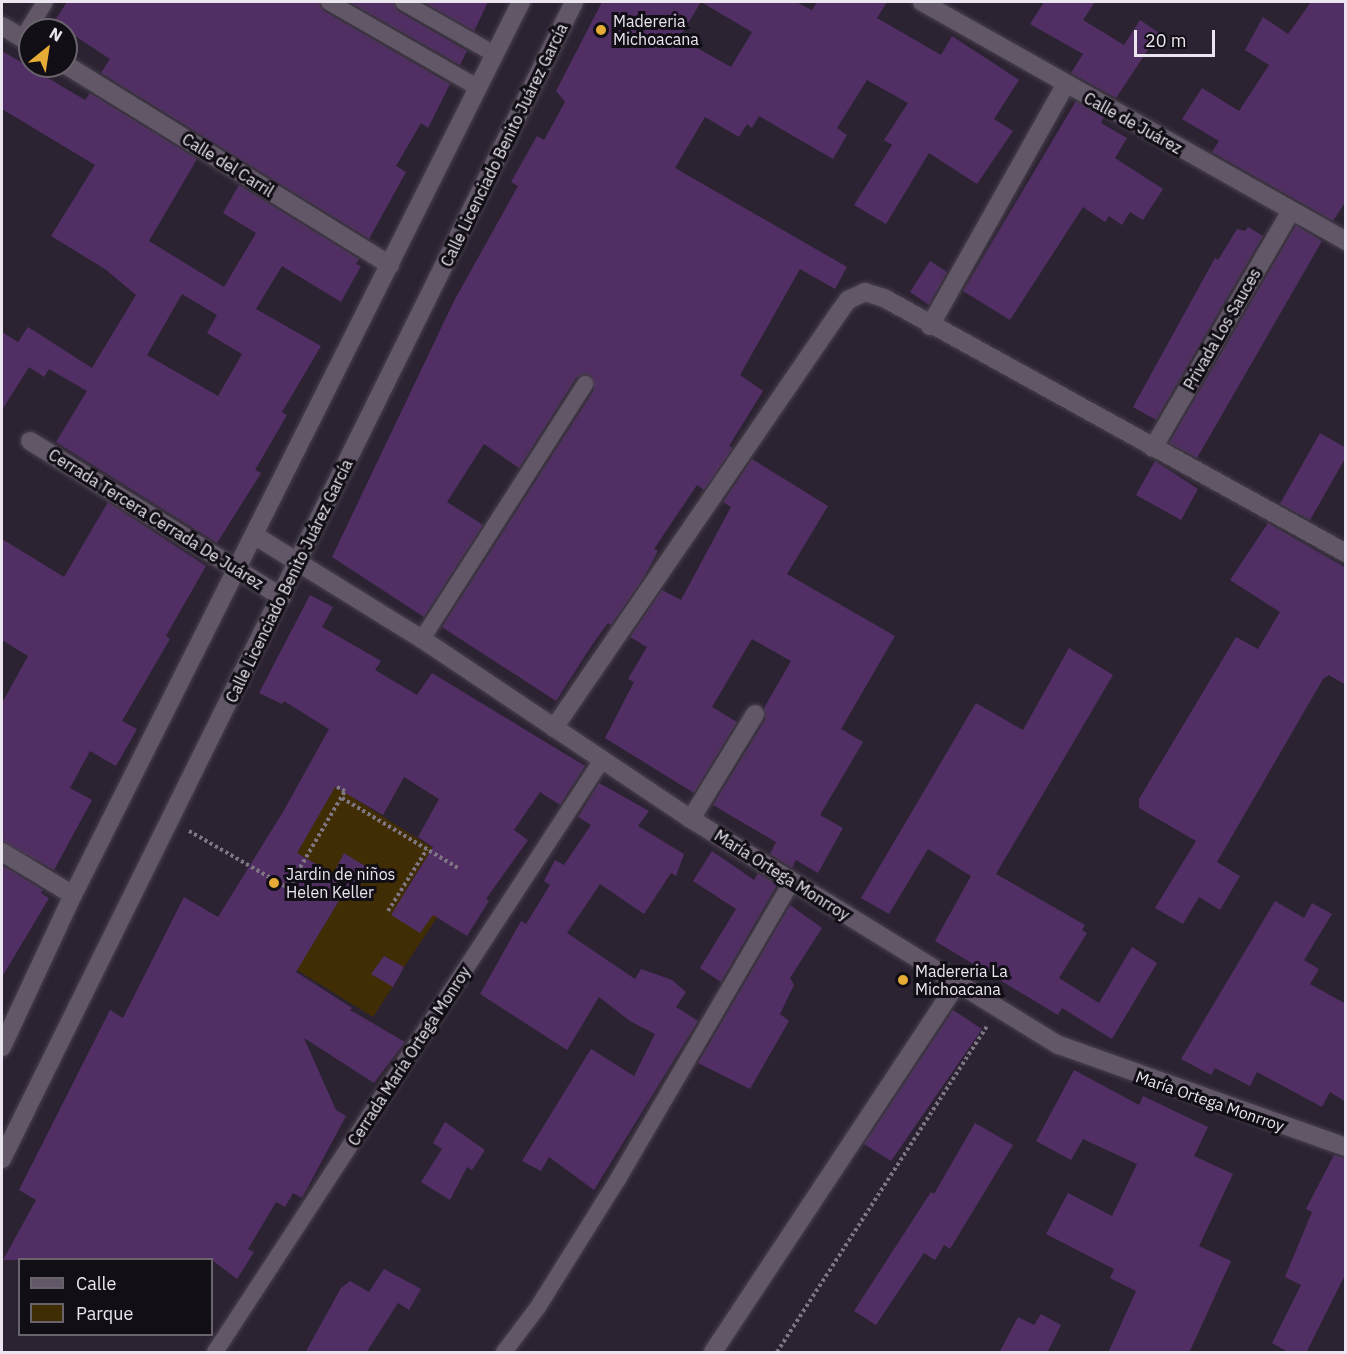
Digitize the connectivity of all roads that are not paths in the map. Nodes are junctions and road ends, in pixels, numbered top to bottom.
1 (45, 2) edge
2 (329, 2) edge
3 (403, 2) edge
4 (520, 2) edge
5 (574, 2) edge
6 (922, 2) edge
7 (37, 18) edge
8 (2, 26) edge
9 (18, 35) edge
10 (494, 54) junction
11 (78, 72) edge
12 (1065, 85) junction
13 (477, 87) junction
14 (1291, 211) junction
15 (1346, 241) edge
16 (390, 265) junction
17 (930, 326) junction
18 (585, 384) dead end
19 (30, 441) dead end
20 (1153, 448) junction
21 (254, 535) junction
22 (1346, 553) edge
23 (296, 562) junction
24 (235, 569) junction
25 (282, 597) junction
26 (422, 639) junction
27 (755, 714) dead end
28 (554, 728) junction
29 (602, 760) junction
30 (691, 819) junction
31 (2, 852) edge
32 (792, 881) junction
33 (73, 895) junction
34 (957, 983) junction
35 (8, 1018) edge
36 (2, 1047) edge
37 (1346, 1147) edge
38 (2, 1159) edge
39 (215, 1353) edge
40 (504, 1353) edge
41 (713, 1353) edge

1 - 7 lane
2 - 13 lane
3 - 10 lane
4 - 10 street
5 - 23 street, Calle Licenciado Benito Juárez García
6 - 12 street, Calle de Juárez
8 - 9 street
10 - 13 street
11 - 16 street, Calle del Carril
12 - 14 street, Calle de Juárez
12 - 17 street
13 - 16 street
14 - 15 street, Calle de Juárez
14 - 20 street, Privada Los Sauces
16 - 21 street
17 - 20 street
17 - 28 street
18 - 26 lane
19 - 24 street, Cerrada Tercera Cerrada De Juárez
20 - 22 street
21 - 23 street, María Ortega Monrroy
21 - 24 street
23 - 25 street, Calle Licenciado Benito Juárez García
23 - 26 street, María Ortega Monrroy
24 - 25 street, Cerrada Tercera Cerrada De Juárez
24 - 33 street
25 - 38 street, Calle Licenciado Benito Juárez García
26 - 28 street, María Ortega Monrroy
27 - 30 street
28 - 29 street, María Ortega Monrroy
29 - 30 street, María Ortega Monrroy
29 - 39 lane, Cerrada María Ortega Monroy
30 - 32 street, María Ortega Monrroy
31 - 33 street
32 - 34 street, María Ortega Monrroy
32 - 40 lane
33 - 35 street
34 - 37 street, María Ortega Monrroy
34 - 41 street
35 - 36 street

